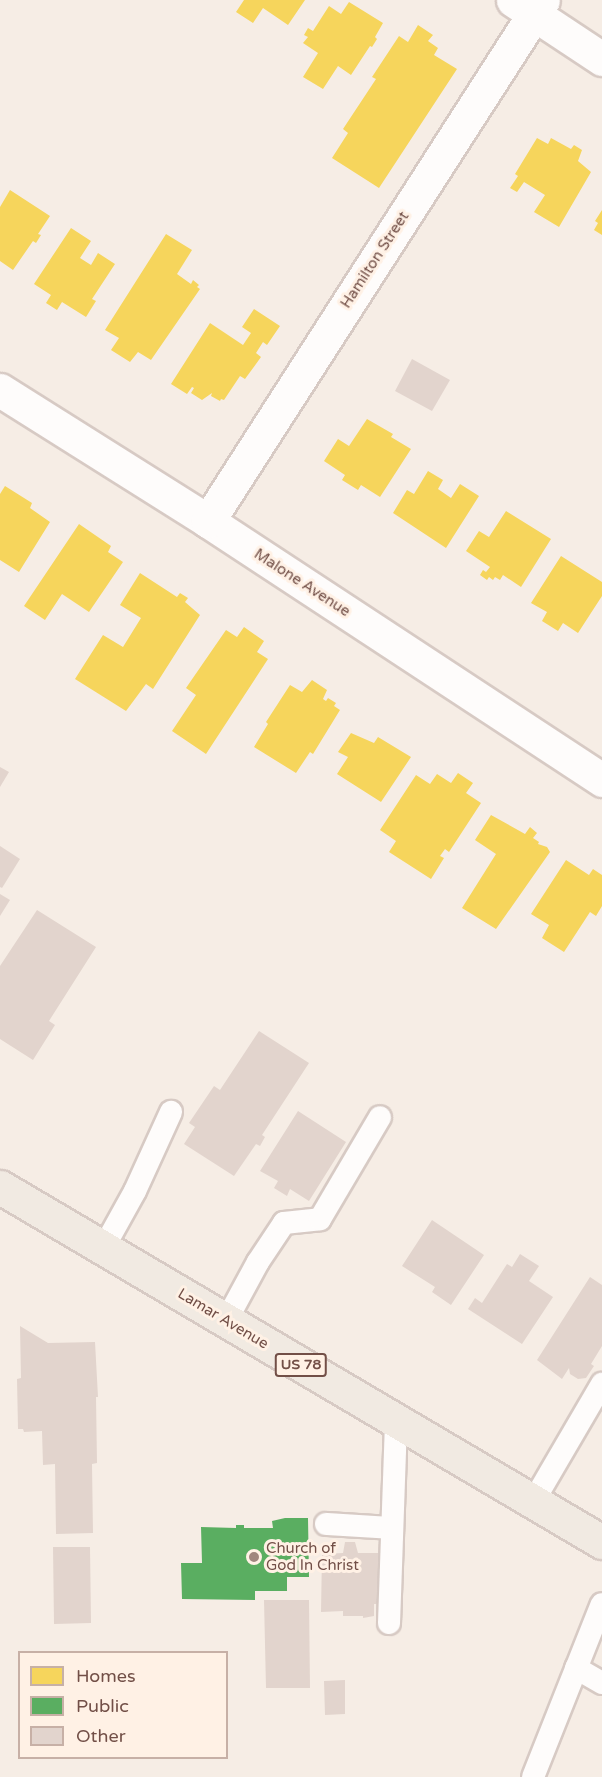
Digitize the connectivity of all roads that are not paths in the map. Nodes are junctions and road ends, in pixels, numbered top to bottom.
1 (530, 5) edge
2 (602, 58) edge
3 (0, 390) edge
4 (208, 520) junction
5 (602, 780) edge
6 (171, 1112) dead end
7 (380, 1117) dead end
8 (0, 1187) edge
9 (104, 1247) junction
10 (226, 1321) junction
11 (602, 1384) edge
12 (396, 1422) junction
13 (533, 1502) junction
14 (326, 1524) dead end
15 (391, 1527) junction
16 (602, 1542) edge
17 (602, 1604) edge
18 (389, 1623) dead end
19 (576, 1668) junction
20 (602, 1683) edge
21 (533, 1777) edge

1 - 2 street
1 - 4 street, Hamilton Street
3 - 4 street, Malone Avenue
4 - 5 street, Malone Avenue
6 - 9 lane
7 - 10 lane
8 - 9 main road, Lamar Avenue / US 78
9 - 10 main road, Lamar Avenue / US 78
10 - 12 main road, Lamar Avenue / US 78
11 - 13 lane
12 - 13 main road, Lamar Avenue / US 78
12 - 15 lane
13 - 16 main road, Lamar Avenue / US 78
14 - 15 lane
15 - 18 lane
17 - 19 lane
19 - 20 lane
19 - 21 lane

